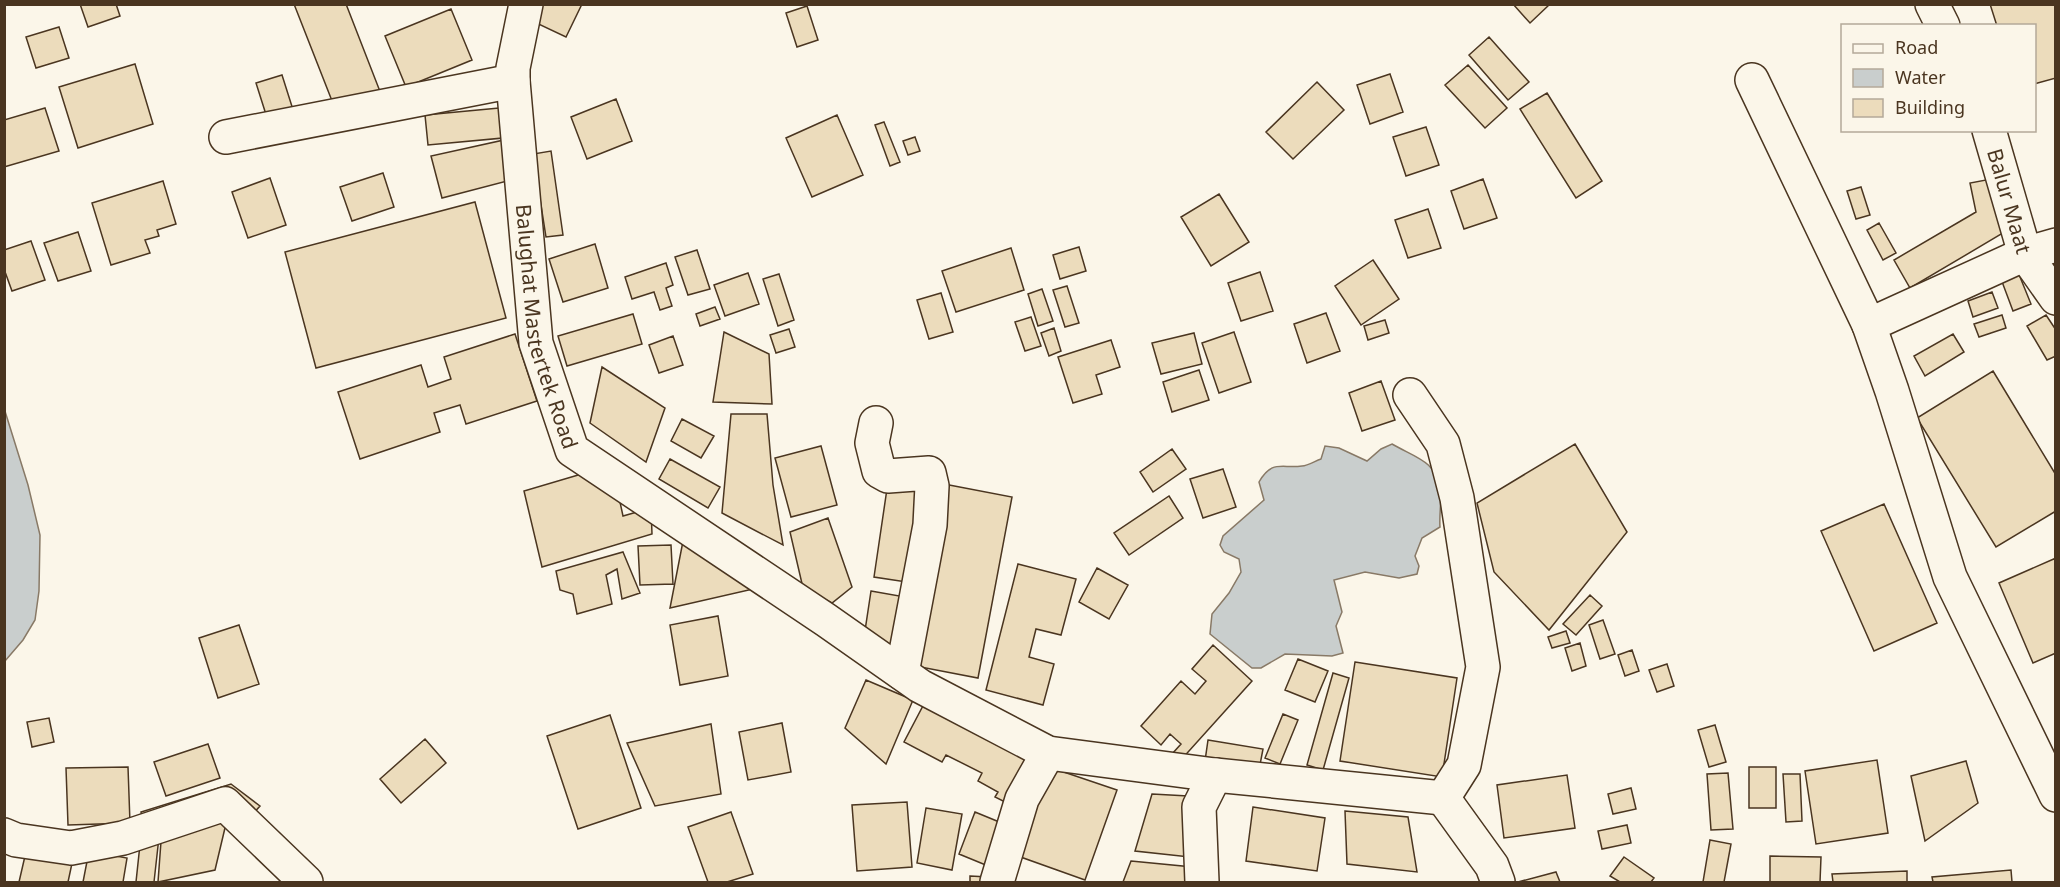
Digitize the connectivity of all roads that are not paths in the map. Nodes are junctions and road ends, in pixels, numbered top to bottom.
1 (526, 4) edge
2 (1932, 4) edge
3 (1942, 24) edge
4 (1752, 80) dead end
5 (513, 81) junction
6 (1990, 132) edge
7 (226, 137) dead end
8 (2040, 249) edge
9 (2055, 298) edge
10 (1869, 325) junction
11 (1410, 394) dead end
12 (876, 423) dead end
13 (902, 673) junction
14 (1048, 753) junction
15 (1215, 775) junction
16 (2055, 795) edge
17 (1443, 798) junction
18 (4, 835) edge
19 (306, 882) edge
20 (997, 882) edge
21 (1202, 882) edge
22 (1498, 882) edge

1 - 5 street, Balughat Mastertek Road
2 - 3 street
4 - 10 street
5 - 7 street
5 - 13 street, Balughat Mastertek Road
6 - 8 street, Balur Maat
8 - 9 street, Balur Maat
8 - 10 street
10 - 16 street
11 - 17 street
12 - 13 street
13 - 14 street, Balughat Mastertek Road
14 - 15 street
14 - 20 street
15 - 17 street
15 - 21 street
17 - 22 street
18 - 19 street

